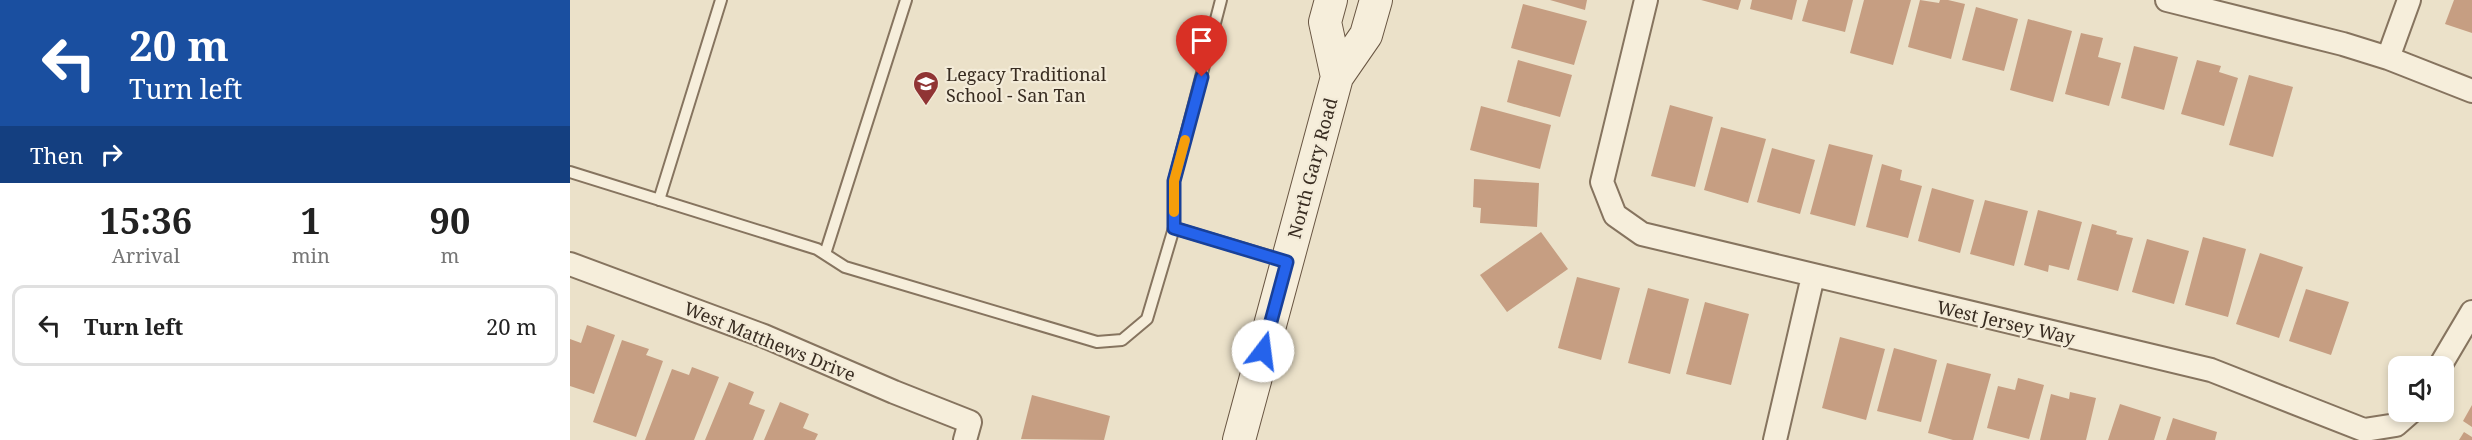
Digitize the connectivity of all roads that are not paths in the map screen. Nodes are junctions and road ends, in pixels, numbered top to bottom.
1 (721, 0) edge
2 (906, 0) edge
3 (1221, 0) edge
4 (1331, 0) edge
5 (1376, 0) edge
6 (1646, 0) edge
7 (2167, 0) edge
8 (2409, 0) edge
9 (2388, 57) junction
10 (1337, 77) junction
11 (2472, 91) edge
12 (570, 172) edge
13 (659, 200) junction
14 (1174, 228) junction
15 (825, 254) junction
16 (1287, 262) junction
17 (570, 264) edge
18 (1813, 276) junction
19 (2472, 312) edge
20 (2446, 356) edge
21 (2389, 422) edge
22 (967, 431) edge
23 (1239, 440) edge
24 (1775, 440) edge

1 - 13 lane
2 - 15 lane
3 - 14 lane
4 - 10 main road, North Gary Road
5 - 10 main road
6 - 18 street, West Jersey Way
7 - 9 street
8 - 9 street
9 - 11 street
10 - 16 main road, North Gary Road
12 - 13 lane
13 - 15 lane
14 - 15 lane
14 - 16 lane
16 - 23 main road, North Gary Road
17 - 22 street, West Matthews Drive
18 - 21 street, West Jersey Way
18 - 24 street
19 - 20 street

